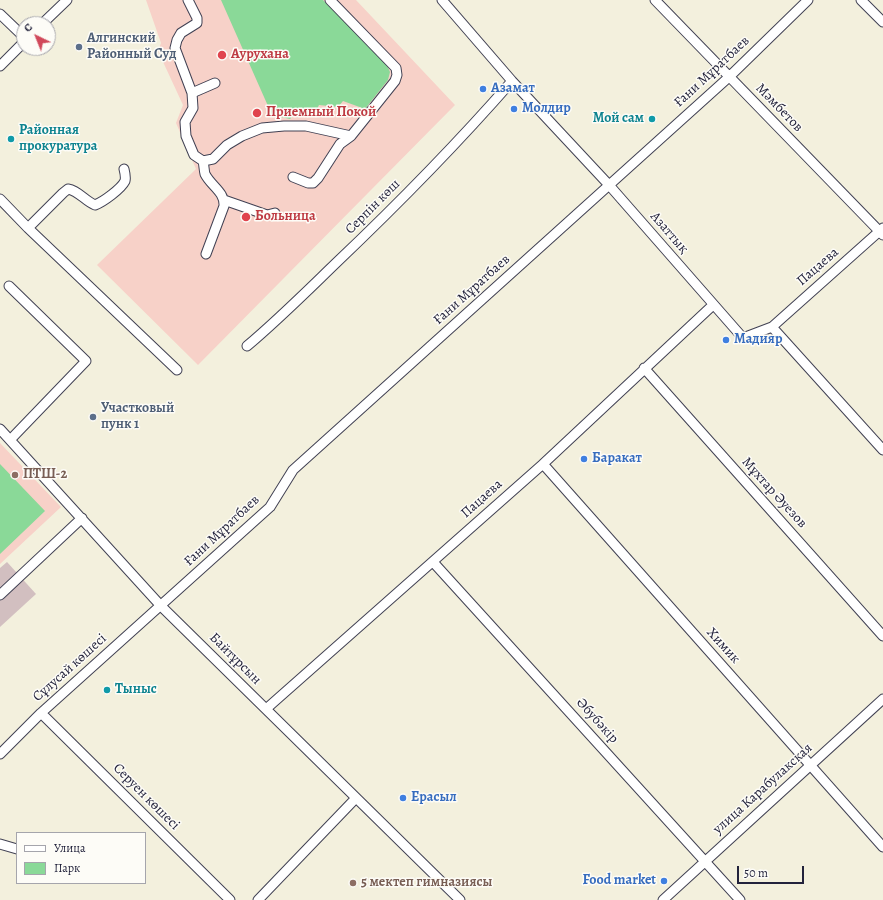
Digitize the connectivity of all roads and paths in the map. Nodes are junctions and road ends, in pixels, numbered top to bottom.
1 (67, 0) edge
2 (188, 0) edge
3 (330, 0) edge
4 (442, 0) edge
5 (655, 0) edge
6 (808, 0) edge
7 (862, 0) edge
8 (0, 14) edge
9 (50, 16) edge
10 (883, 22) edge
11 (16, 29) edge
12 (16, 50) edge
13 (0, 66) edge
14 (729, 77) junction
15 (512, 81) junction
16 (215, 83) dead end
17 (192, 93) junction
18 (351, 136) junction
19 (203, 161) junction
20 (124, 169) dead end
21 (293, 177) dead end
22 (609, 185) junction
23 (0, 199) edge
24 (224, 200) junction
25 (275, 213) dead end
26 (28, 228) junction
27 (882, 231) edge
28 (206, 254) dead end
29 (10, 286) dead end
30 (713, 305) junction
31 (772, 327) junction
32 (247, 346) dead end
33 (644, 368) junction
34 (177, 370) dead end
35 (0, 429) edge
36 (10, 440) junction
37 (883, 450) edge
38 (543, 464) junction
39 (82, 518) junction
40 (433, 562) junction
41 (0, 595) edge
42 (161, 606) junction
43 (883, 636) edge
44 (883, 699) edge
45 (266, 710) junction
46 (41, 713) junction
47 (0, 754) edge
48 (810, 766) junction
49 (356, 798) junction
50 (0, 844) edge
51 (883, 847) edge
52 (16, 849) edge
53 (705, 861) junction
54 (230, 900) edge
55 (258, 900) edge
56 (460, 900) edge
57 (663, 900) edge
58 (740, 900) edge

1 - 9 street
2 - 17 street
3 - 18 street
4 - 15 street, Азаттық
5 - 14 street, Мәмбетов
6 - 14 street, Ғани Мұратбаев
7 - 10 street
8 - 11 street
12 - 13 street
14 - 22 street, Ғани Мұратбаев
14 - 27 street, Мәмбетов
15 - 22 street, Азаттық
15 - 32 street, Серпін көш
16 - 17 street
17 - 19 street
18 - 19 street
18 - 21 street
19 - 24 street
20 - 26 street
22 - 30 street, Азаттық
22 - 42 street, Ғани Мұратбаев
23 - 26 street
24 - 25 street
24 - 28 street
26 - 34 street
27 - 31 street, Пацаева
29 - 36 street
30 - 31 street, Азаттық
30 - 33 street, Пацаева
31 - 37 street
33 - 38 street, Пацаева
33 - 43 street, Мұхтар Әуезов
35 - 36 street, Байтұрсын
36 - 39 street, Байтұрсын
38 - 40 street, Пацаева
38 - 48 street, Химик
39 - 41 street
39 - 42 street, Байтұрсын
40 - 45 street, Пацаева
40 - 53 street, Әбубәкір
42 - 45 street, Байтұрсын
42 - 46 street, Сұлусай көшесі
44 - 48 street, улица Карабулакская
45 - 49 street, Байтұрсын
46 - 47 street, Сұлусай көшесі
46 - 54 street, Серуен көшесі
48 - 51 street, Химик
48 - 53 street, улица Карабулакская
49 - 55 street
49 - 56 street, Байтұрсын
50 - 52 street
53 - 57 street, улица Карабулакская
53 - 58 street, Әбубәкір

